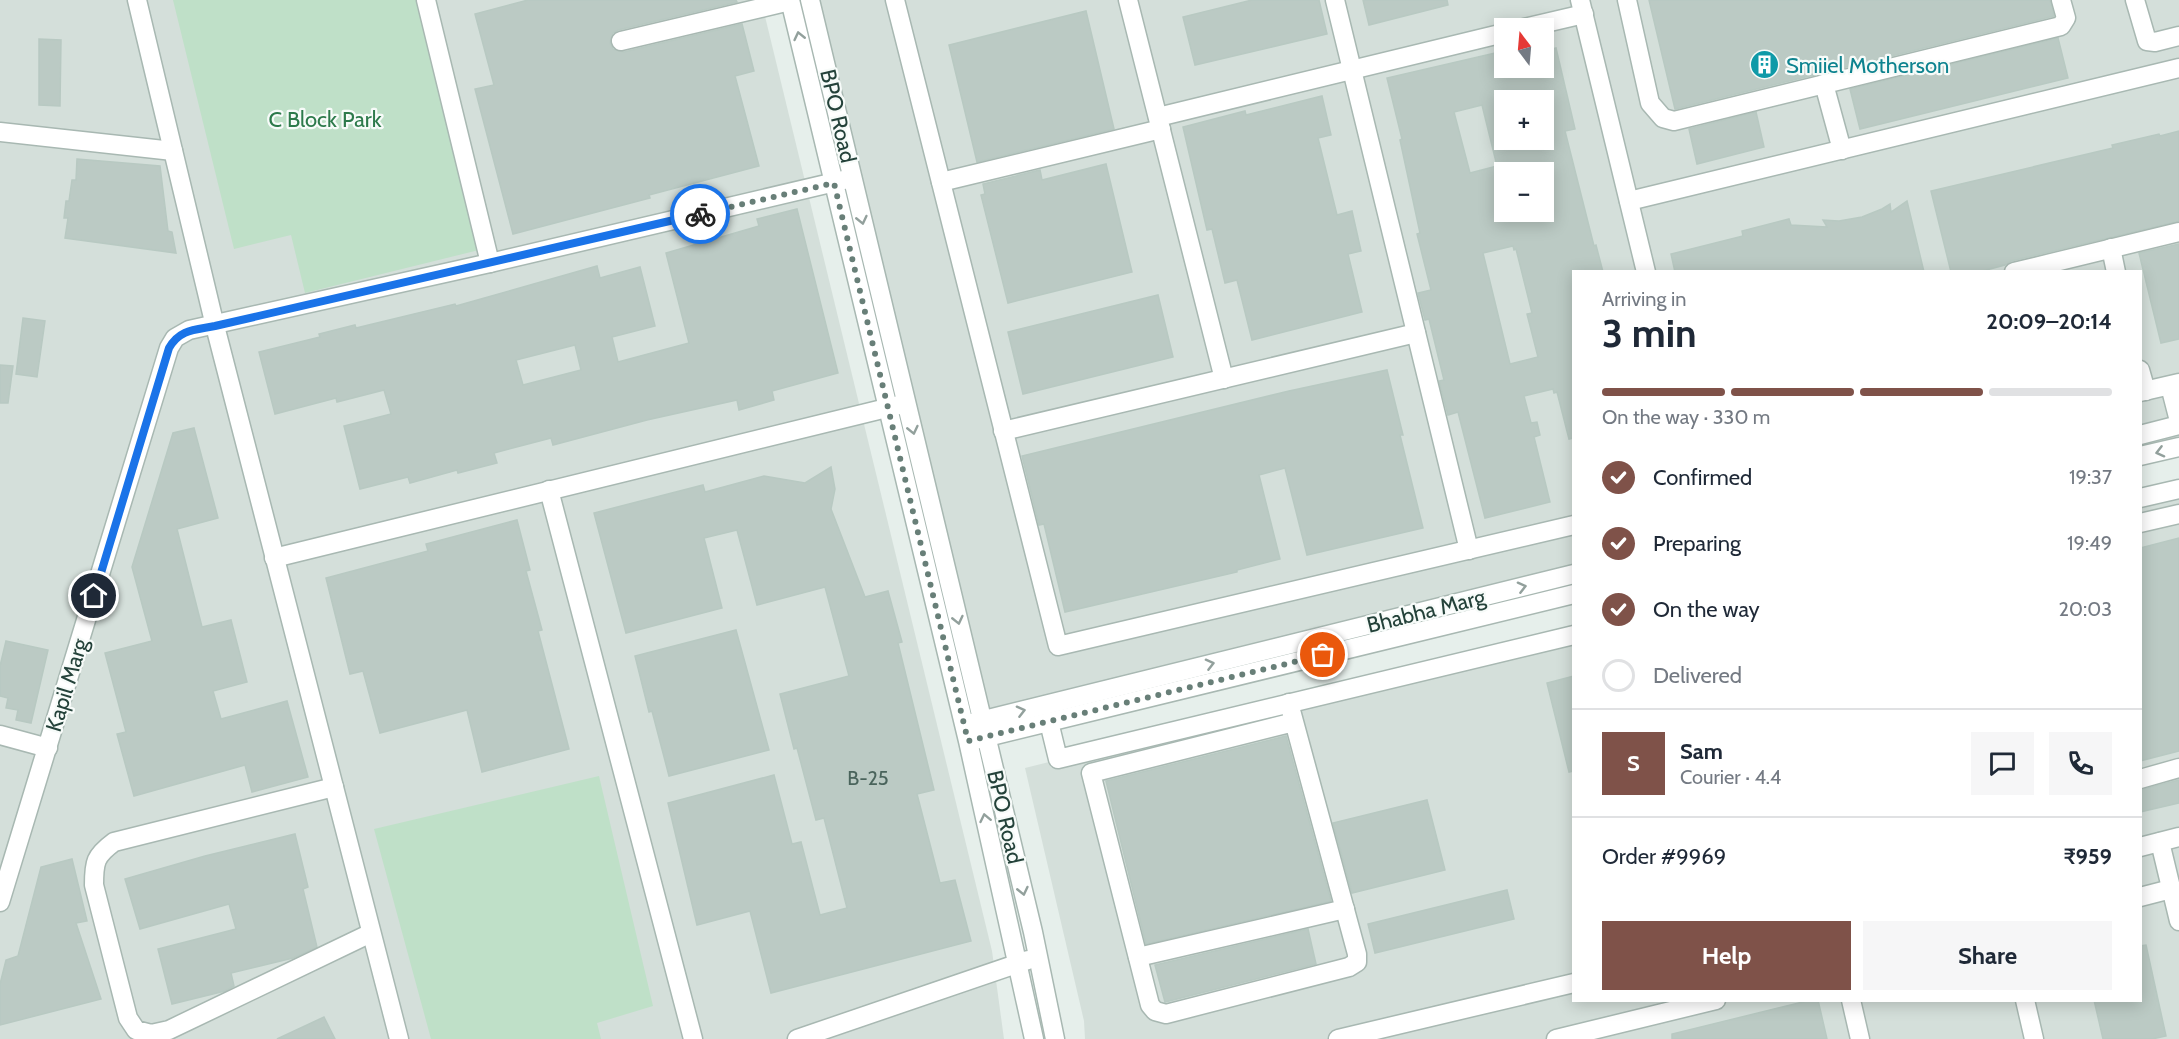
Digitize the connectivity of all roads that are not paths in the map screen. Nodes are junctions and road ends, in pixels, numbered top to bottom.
1 (137, 0) edge
2 (426, 0) edge
3 (790, 0) edge
4 (810, 0) edge
5 (895, 0) edge
6 (1128, 0) edge
7 (1335, 0) edge
8 (1627, 0) edge
9 (2061, 0) edge
10 (2134, 0) edge
11 (1582, 7) edge
12 (1552, 18) edge
13 (1494, 35) edge
14 (2179, 36) edge
15 (621, 41) dead end
16 (2179, 68) edge
17 (1352, 70) junction
18 (1824, 84) junction
19 (1159, 123) junction
20 (0, 132) edge
21 (1842, 150) junction
22 (173, 151) junction
23 (852, 178) junction
24 (941, 182) junction
25 (834, 183) junction
26 (1629, 201) junction
27 (2179, 232) edge
28 (2111, 248) junction
29 (490, 263) junction
30 (1646, 270) edge
31 (2022, 270) edge
32 (2116, 270) edge
33 (215, 326) junction
34 (1416, 333) junction
35 (1224, 379) junction
36 (2174, 385) edge
37 (2143, 392) edge
38 (906, 403) junction
39 (888, 407) junction
40 (2179, 423) edge
41 (1003, 431) junction
42 (2142, 434) edge
43 (2179, 447) edge
44 (2142, 456) edge
45 (2179, 489) edge
46 (549, 490) junction
47 (2142, 498) edge
48 (2179, 514) edge
49 (2142, 523) edge
50 (1572, 525) edge
51 (1469, 550) junction
52 (274, 558) junction
53 (1572, 575) edge
54 (1572, 594) edge
55 (1572, 635) edge
56 (1289, 703) junction
57 (1049, 722) junction
58 (1294, 723) junction
59 (984, 729) junction
60 (966, 733) junction
61 (0, 735) edge
62 (48, 748) junction
63 (1085, 752) junction
64 (2179, 768) edge
65 (1091, 773) junction
66 (2142, 777) edge
67 (334, 787) junction
68 (2179, 837) edge
69 (2160, 842) junction
70 (2142, 846) edge
71 (5, 868) edge
72 (2171, 889) junction
73 (2142, 896) edge
74 (0, 902) edge
75 (1345, 909) junction
76 (2179, 921) edge
77 (371, 933) junction
78 (1037, 956) junction
79 (1138, 957) junction
80 (1016, 964) junction
81 (1572, 983) edge
82 (1708, 1002) edge
83 (1851, 1002) edge
84 (2025, 1002) edge
85 (399, 1039) edge
86 (693, 1039) edge
87 (797, 1039) edge
88 (1034, 1039) edge
89 (1055, 1039) edge
90 (1338, 1039) edge
91 (1556, 1039) edge
92 (1860, 1039) edge
93 (2034, 1039) edge

1 - 22 street
2 - 29 street
3 - 15 street
25 -> 3 street, BPO Road
4 - 23 street, BPO Road
5 - 24 street
6 - 19 street
7 - 17 street
8 - 18 street
9 - 18 street
10 - 14 street
11 - 12 street
11 - 26 street
13 - 17 street
16 - 21 street
17 - 19 street
17 - 34 street
18 - 21 street
19 - 24 street
19 - 35 street
20 - 22 street
21 - 26 street
22 - 33 street
23 - 25 street, Kapil Marg
23 -> 38 street, BPO Road
24 - 41 street
25 - 29 street, Kapil Marg
25 - 39 street, BPO Road
26 - 30 street
27 - 28 street
28 - 31 street
28 - 32 street
29 - 33 street, Kapil Marg
33 - 52 street
33 - 62 street, Kapil Marg
34 - 35 street
34 - 51 street
35 - 41 street
36 - 37 street
36 - 40 street
38 - 39 street
38 -> 59 street, BPO Road
39 - 46 street
39 - 60 street, BPO Road
40 - 42 street
41 - 51 street
43 -> 44 street
45 - 47 street
46 - 52 street
46 - 86 street
48 - 49 street
50 - 51 street
52 - 67 street
59 -> 53 street, Bhabha Marg
54 - 57 street, Bhabha Marg
55 - 56 street
56 - 58 street
56 - 63 street
57 - 59 street, Bhabha Marg
57 - 63 street
58 - 65 street
58 - 75 street
59 - 60 street, Bhabha Marg
59 -> 78 street, BPO Road
80 -> 60 street, BPO Road
61 - 62 street
62 - 71 street, Kapil Marg
63 - 65 street
64 - 66 street
65 - 79 street
67 - 77 street
67 - 77 street
68 - 69 street
69 - 70 street
69 - 72 street
71 - 74 street, Kapil Marg
72 - 73 street
72 - 76 street
75 - 79 street
75 - 79 street
77 - 85 street
78 - 80 street
78 - 89 street, BPO Road
80 - 87 street
80 - 88 street, BPO Road
81 - 90 street
82 - 91 street
83 - 92 street
84 - 93 street

